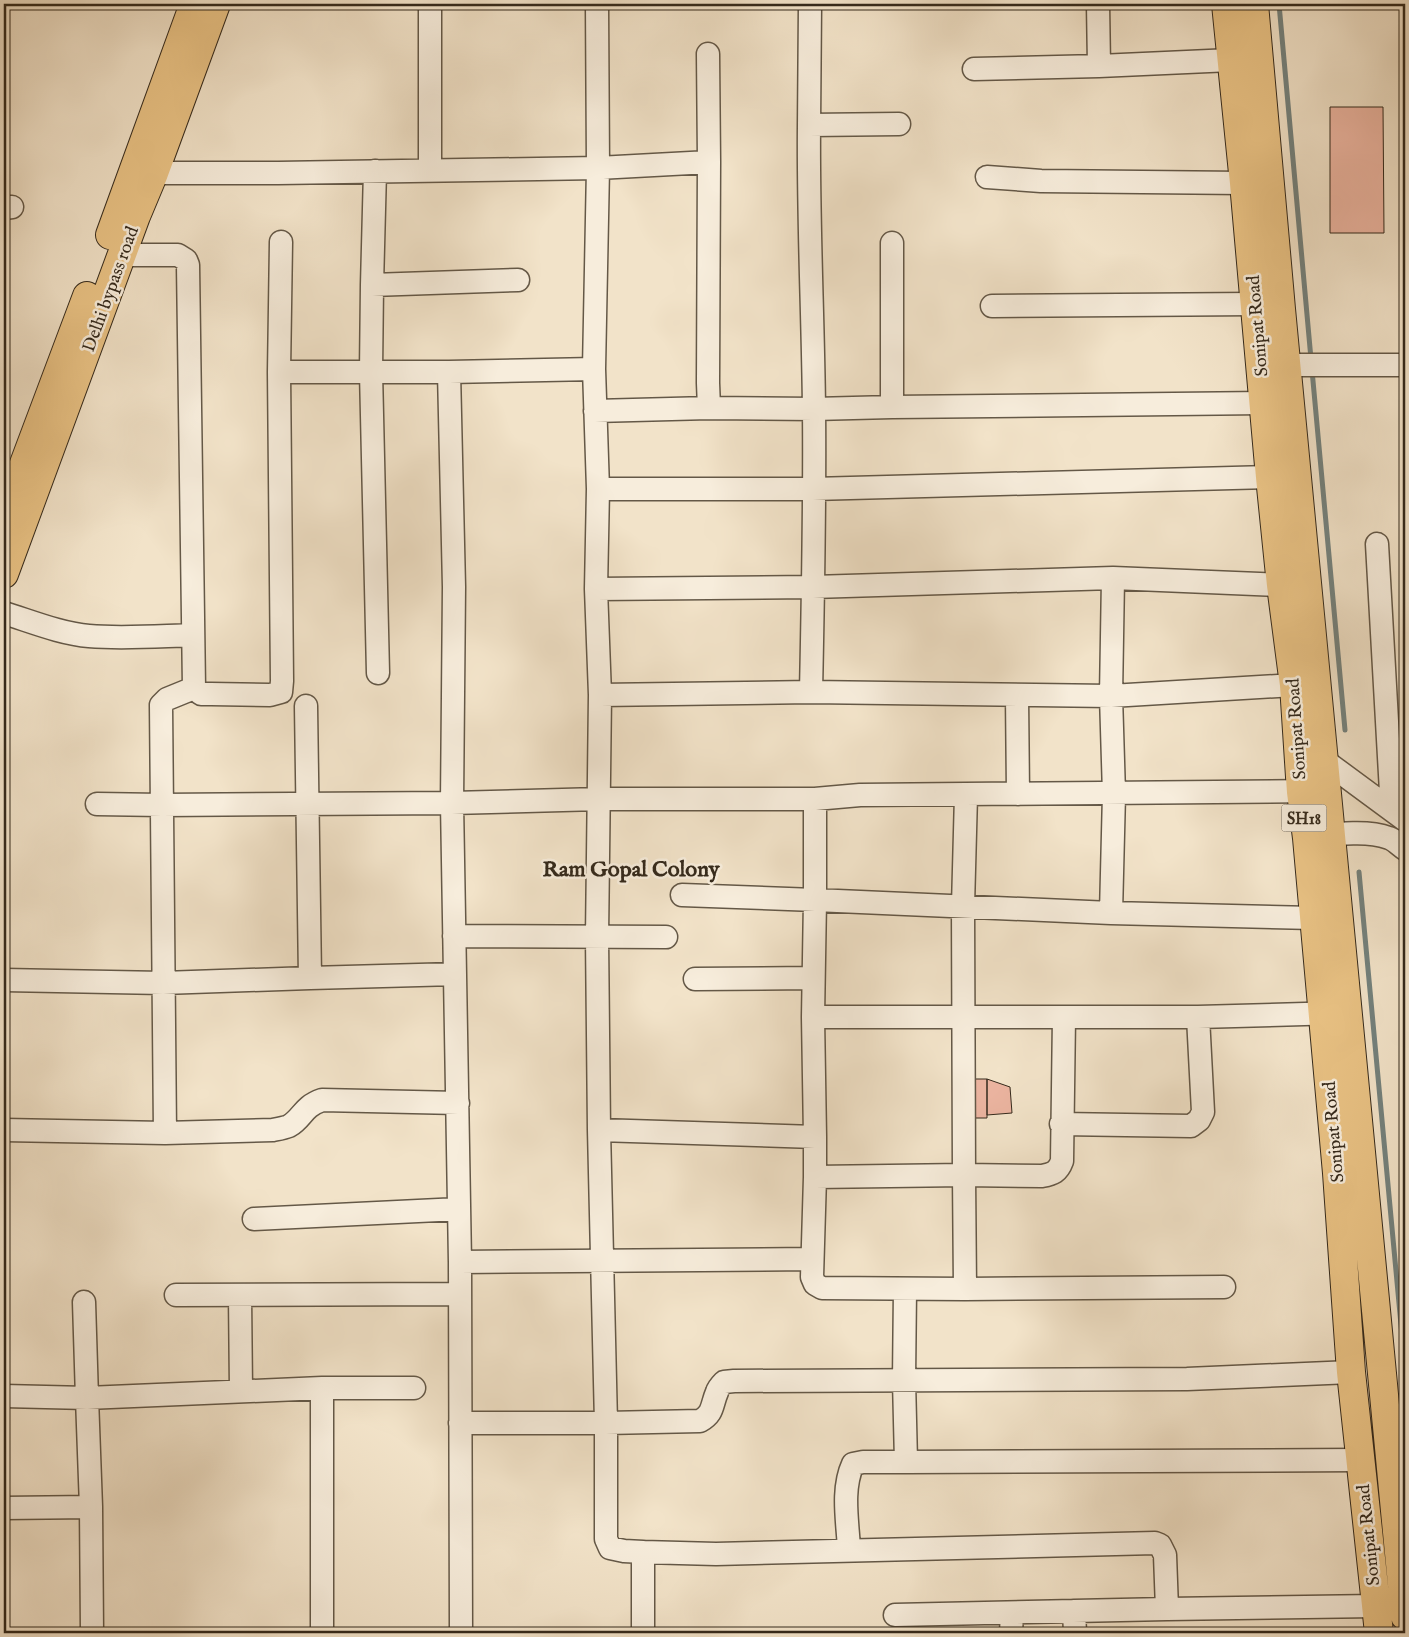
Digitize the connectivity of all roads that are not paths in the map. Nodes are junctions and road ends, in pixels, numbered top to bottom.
1 (430, 4) edge
2 (597, 4) edge
3 (810, 4) edge
4 (1098, 4) edge
5 (1226, 4) edge
6 (1254, 4) edge
7 (202, 12) edge
8 (708, 54) dead end
9 (1231, 60) junction
10 (1099, 66) junction
11 (974, 69) dead end
12 (899, 124) dead end
13 (809, 125) junction
14 (710, 162) junction
15 (598, 168) junction
16 (430, 170) junction
17 (375, 171) junction
18 (154, 173) junction
19 (987, 177) dead end
20 (1244, 183) junction
21 (281, 242) dead end
22 (892, 243) dead end
23 (122, 255) junction
24 (518, 280) dead end
25 (372, 285) junction
26 (1255, 304) junction
27 (992, 306) dead end
28 (1405, 365) edge
29 (1274, 367) junction
30 (594, 369) junction
31 (279, 372) junction
32 (371, 372) junction
33 (449, 372) junction
34 (1264, 403) junction
35 (892, 407) junction
36 (710, 408) junction
37 (814, 409) junction
38 (595, 411) junction
39 (1270, 477) junction
40 (598, 489) junction
41 (813, 489) junction
42 (4, 517) edge
43 (10, 544) edge
44 (1377, 544) dead end
45 (4, 574) edge
46 (1113, 578) junction
47 (1281, 585) junction
48 (813, 587) junction
49 (596, 590) junction
50 (4, 613) edge
51 (193, 635) junction
52 (378, 674) dead end
53 (1294, 685) junction
54 (194, 688) junction
55 (811, 692) junction
56 (600, 695) junction
57 (1017, 696) junction
58 (1112, 696) junction
59 (306, 706) dead end
60 (1325, 761) junction
61 (1328, 790) junction
62 (1301, 792) junction
63 (1018, 794) junction
64 (1114, 794) junction
65 (966, 795) junction
66 (599, 798) junction
67 (815, 798) junction
68 (308, 803) junction
69 (452, 803) junction
70 (97, 804) dead end
71 (162, 805) junction
72 (1399, 815) edge
73 (1319, 837) junction
74 (1405, 849) edge
75 (682, 895) dead end
76 (815, 900) junction
77 (963, 906) junction
78 (1111, 913) junction
79 (1313, 918) junction
80 (454, 936) junction
81 (597, 937) junction
82 (666, 937) dead end
83 (455, 974) junction
84 (310, 978) junction
85 (813, 978) junction
86 (695, 979) dead end
87 (4, 980) edge
88 (164, 983) junction
89 (1349, 1012) junction
90 (1322, 1014) junction
91 (813, 1017) junction
92 (964, 1017) junction
93 (1064, 1017) junction
94 (1198, 1017) junction
95 (458, 1103) junction
96 (1062, 1124) junction
97 (4, 1130) edge
98 (599, 1130) junction
99 (165, 1133) junction
100 (815, 1137) junction
101 (964, 1175) junction
102 (815, 1177) junction
103 (459, 1209) junction
104 (254, 1219) dead end
105 (812, 1259) junction
106 (601, 1260) junction
107 (460, 1262) junction
108 (1224, 1287) dead end
109 (905, 1289) junction
110 (965, 1289) junction
111 (460, 1294) junction
112 (176, 1295) dead end
113 (240, 1295) junction
114 (84, 1302) dead end
115 (1351, 1372) junction
116 (904, 1380) junction
117 (322, 1388) junction
118 (414, 1388) dead end
119 (241, 1391) junction
120 (4, 1396) edge
121 (87, 1398) junction
122 (460, 1423) junction
123 (606, 1424) junction
124 (1360, 1460) junction
125 (906, 1462) junction
126 (91, 1507) junction
127 (4, 1508) edge
128 (849, 1550) junction
129 (643, 1552) junction
130 (1376, 1606) junction
131 (1167, 1609) junction
132 (1405, 1609) edge
133 (1074, 1611) junction
134 (895, 1615) dead end
135 (1012, 1623) edge
136 (92, 1633) edge
137 (322, 1633) edge
138 (461, 1633) edge
139 (643, 1633) edge
140 (1075, 1633) edge
141 (1379, 1633) edge

1 - 16 street
2 - 15 street
3 - 13 street
4 - 10 street
5 - 9 main road, Sonipat Road / SH18
6 - 29 main road, Sonipat Road / SH18
7 - 18 main road, Delhi bypass road
7 - 42 main road, Delhi bypass road
8 - 14 street
9 - 10 street
9 - 20 main road, Sonipat Road / SH18
10 - 11 street
12 - 13 street
13 - 37 street
14 - 15 street
14 - 36 street
15 - 16 street
15 - 30 street
16 - 17 street
17 - 18 street
17 - 25 street
18 - 23 main road, Delhi bypass road
19 - 20 street
20 - 26 main road, Sonipat Road / SH18
21 - 31 street
22 - 35 street
23 - 43 main road, Delhi bypass road
23 - 51 street
24 - 25 street
25 - 32 street
26 - 27 street
26 - 29 main road, Sonipat Road / SH18
28 - 29 street
29 - 34 main road, Sonipat Road / SH18
29 - 60 main road, Sonipat Road / SH18
30 - 33 street
30 - 38 street
31 - 32 street
31 - 54 street
32 - 33 street
32 - 52 street
33 - 69 street
34 - 35 street
34 - 39 main road, Sonipat Road / SH18
35 - 37 street
36 - 37 street
36 - 38 street
37 - 41 street
38 - 40 street
39 - 41 street
39 - 47 main road, Sonipat Road / SH18
40 - 41 street
40 - 49 street
41 - 48 street
43 - 45 main road, Delhi bypass road
44 - 72 street
46 - 47 street
46 - 48 street
46 - 58 street
47 - 53 main road, Sonipat Road / SH18
48 - 49 street
48 - 55 street
49 - 56 street
50 - 51 street
51 - 54 street
53 - 58 street
53 - 62 main road, Sonipat Road / SH18
54 - 71 street
55 - 56 street
55 - 57 street
56 - 66 street
57 - 58 street
57 - 63 street
58 - 64 street
59 - 68 street
60 - 61 main road, Sonipat Road / SH18
60 - 72 street
61 - 62 street
61 - 73 main road, Sonipat Road / SH18
62 - 64 street
62 - 73 main road, Sonipat Road / SH18
63 - 64 street
63 - 65 street
64 - 78 street
65 - 67 street
65 - 77 street
66 - 67 street
66 - 69 street
66 - 81 street
67 - 76 street
68 - 69 street
68 - 71 street
68 - 84 street
69 - 80 street
70 - 71 street
71 - 88 street
73 - 74 street
73 - 79 main road, Sonipat Road / SH18
73 - 89 main road, Sonipat Road / SH18
75 - 76 street
76 - 77 street
76 - 85 street
77 - 78 street
77 - 92 street
78 - 79 street
79 - 90 main road, Sonipat Road / SH18
80 - 81 street
80 - 83 street
81 - 82 street
81 - 98 street
83 - 84 street
83 - 95 street
84 - 88 street
85 - 86 street
85 - 91 street
87 - 88 street
88 - 99 street
89 - 90 street
89 - 132 main road, Sonipat Road / SH18
90 - 94 street
90 - 115 main road, Sonipat Road / SH18
91 - 92 street
91 - 100 street
92 - 93 street
92 - 101 street
93 - 94 street
93 - 96 street
94 - 96 street
95 - 99 street
95 - 103 street
96 - 101 street
97 - 99 street
98 - 100 street
98 - 106 street
100 - 102 street
101 - 102 street
101 - 110 street
102 - 105 street
103 - 104 street
103 - 107 street
105 - 106 street
105 - 109 street
106 - 107 street
106 - 123 street
107 - 111 street
108 - 110 street
109 - 110 street
109 - 116 street
111 - 113 street
111 - 122 street
112 - 113 street
113 - 119 street
114 - 121 street
115 - 116 street
115 - 124 main road, Sonipat Road / SH18
116 - 123 street
116 - 125 street
117 - 118 street
117 - 119 street
117 - 137 street
119 - 121 street
120 - 121 street
121 - 126 street
122 - 123 street
122 - 138 street
123 - 129 street
124 - 125 street
124 - 130 main road, Sonipat Road / SH18
125 - 128 street
126 - 127 street
126 - 136 street
128 - 129 street
128 - 131 street
129 - 139 street
130 - 131 street
130 - 132 street
130 - 141 main road, Sonipat Road / SH18
131 - 133 street
133 - 135 street
133 - 140 street
134 - 135 street

